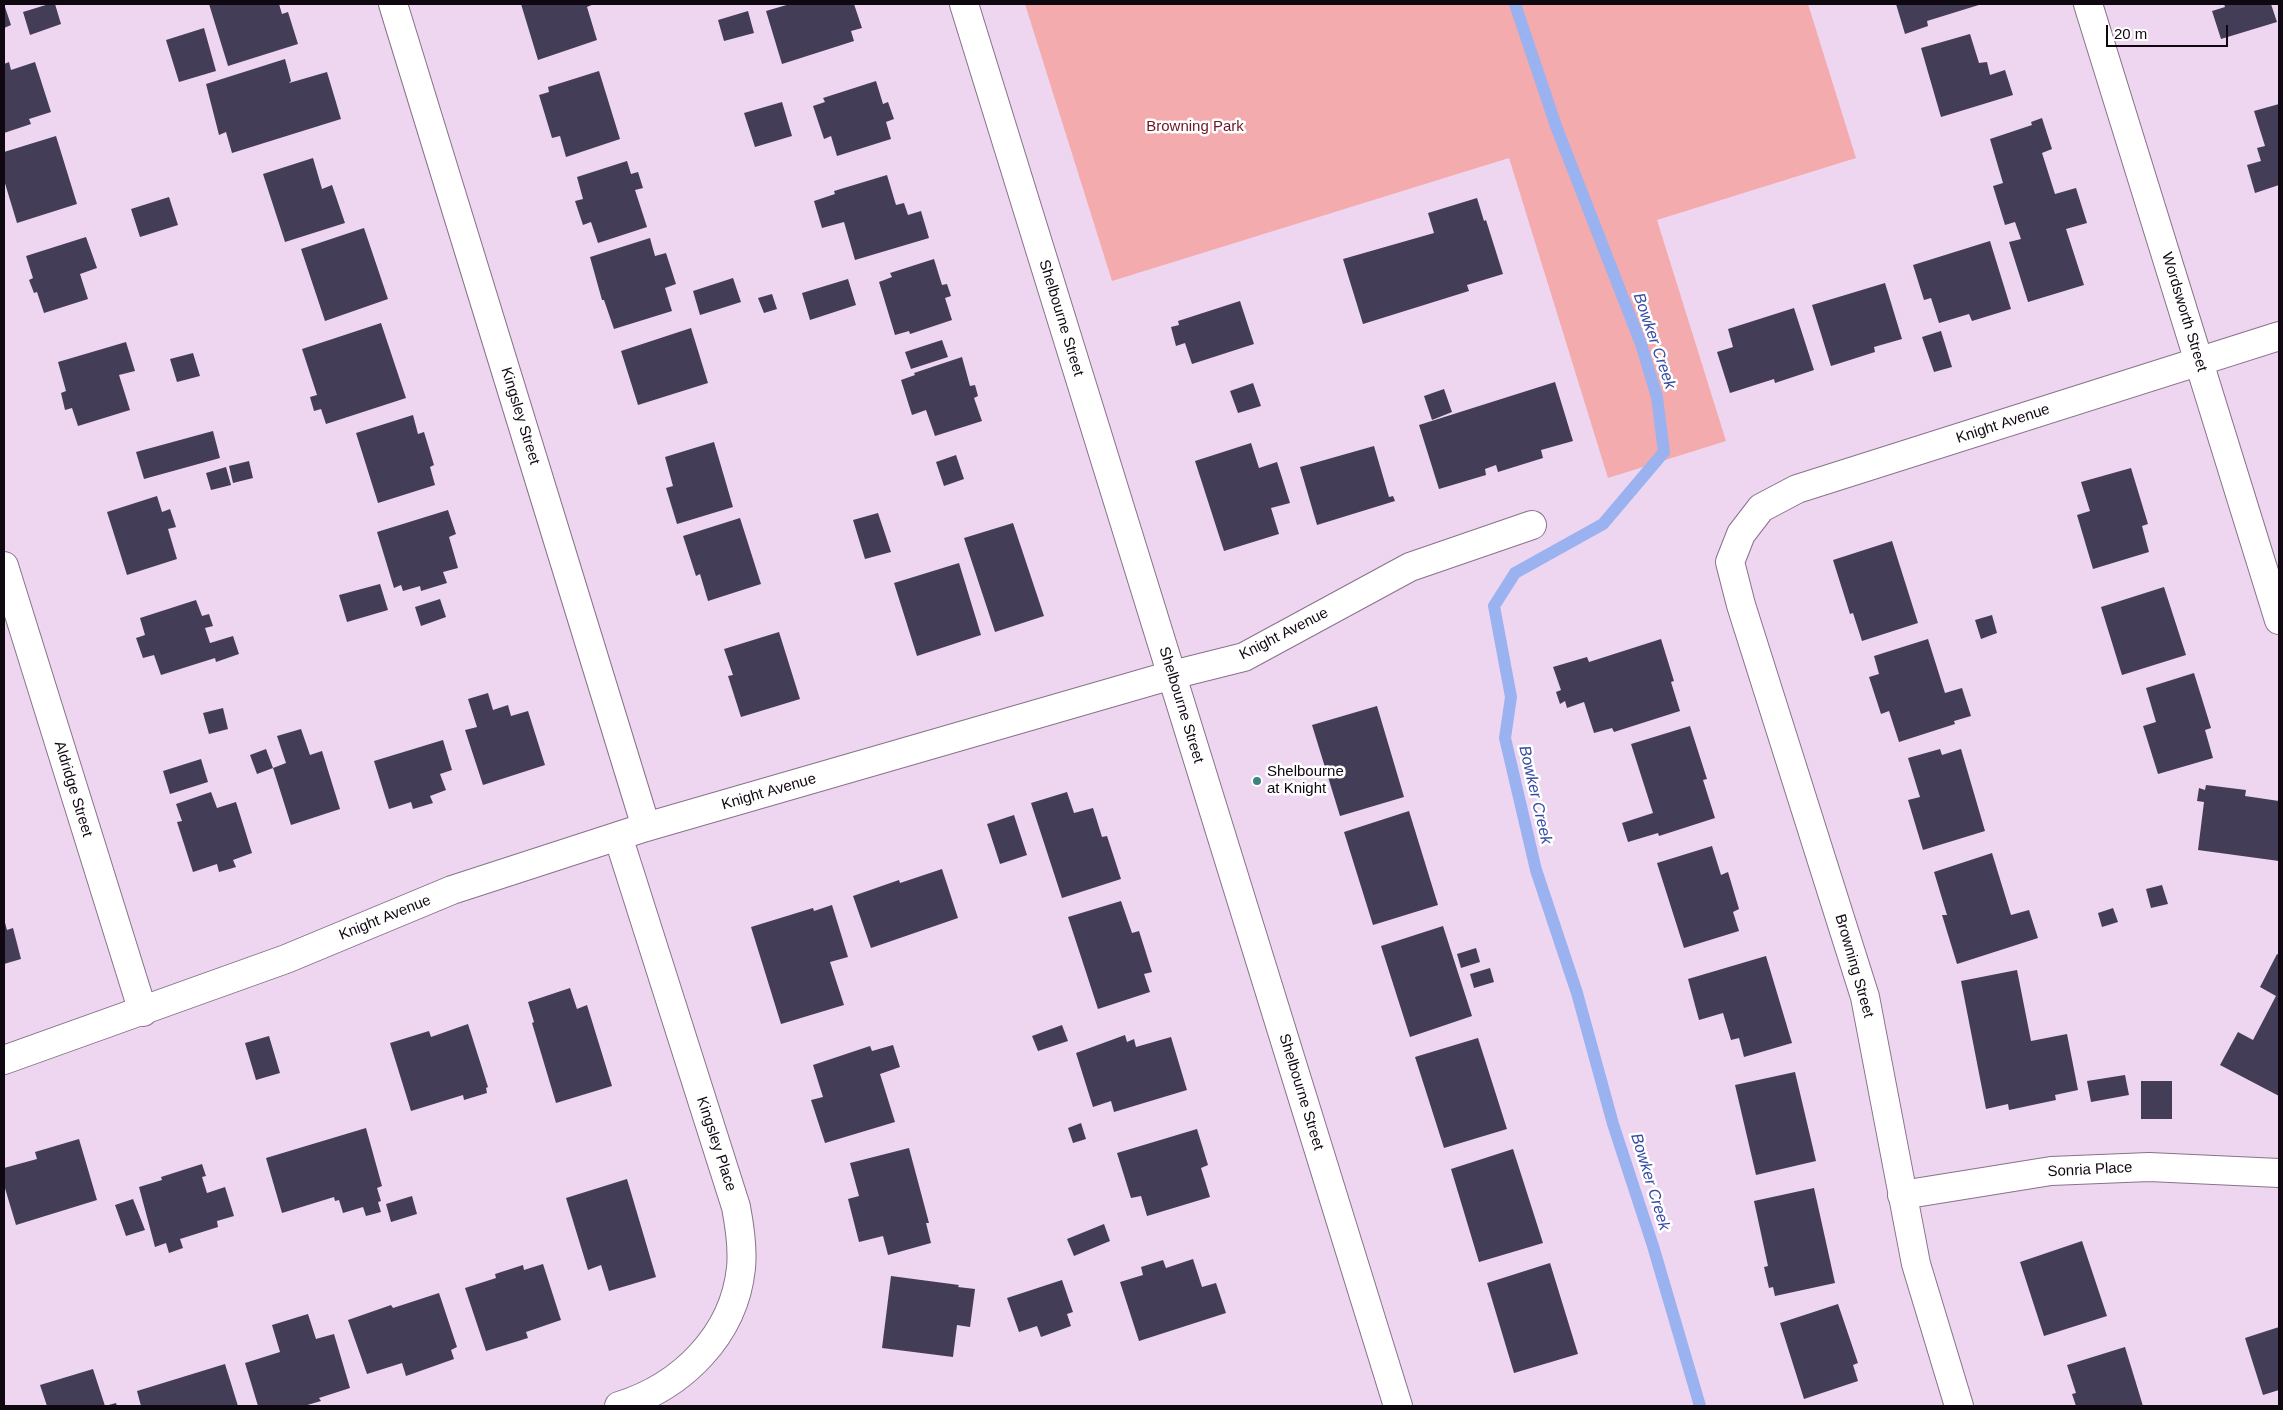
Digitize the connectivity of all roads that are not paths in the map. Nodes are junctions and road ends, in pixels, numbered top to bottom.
1 (393, 4) edge
2 (964, 4) edge
3 (2088, 4) edge
4 (2279, 336) edge
5 (2200, 361) junction
6 (1532, 525) dead end
7 (1741, 534) joint
8 (4, 566) edge
9 (2279, 620) edge
10 (1172, 675) junction
11 (646, 827) junction
12 (618, 836) junction
13 (143, 1012) junction
14 (4, 1060) edge
15 (2279, 1173) edge
16 (1902, 1195) junction
17 (619, 1406) edge
18 (1398, 1406) edge
19 (1959, 1406) edge

1 - 11 street, Kingsley Street
2 - 10 street, Shelbourne Street
3 - 5 street, Wordsworth Street
4 - 5 street, Knight Avenue
5 - 7 street, Knight Avenue
5 - 9 street, Wordsworth Street
6 - 10 street, Knight Avenue
7 - 16 street, Browning Street
8 - 13 street, Aldridge Street
10 - 11 street, Knight Avenue
10 - 18 street, Shelbourne Street
11 - 12 street, Knight Avenue
12 - 13 street, Knight Avenue
12 - 17 street, Kingsley Place
13 - 14 street, Knight Avenue
15 - 16 street, Sonria Place
16 - 19 street, Browning Street

